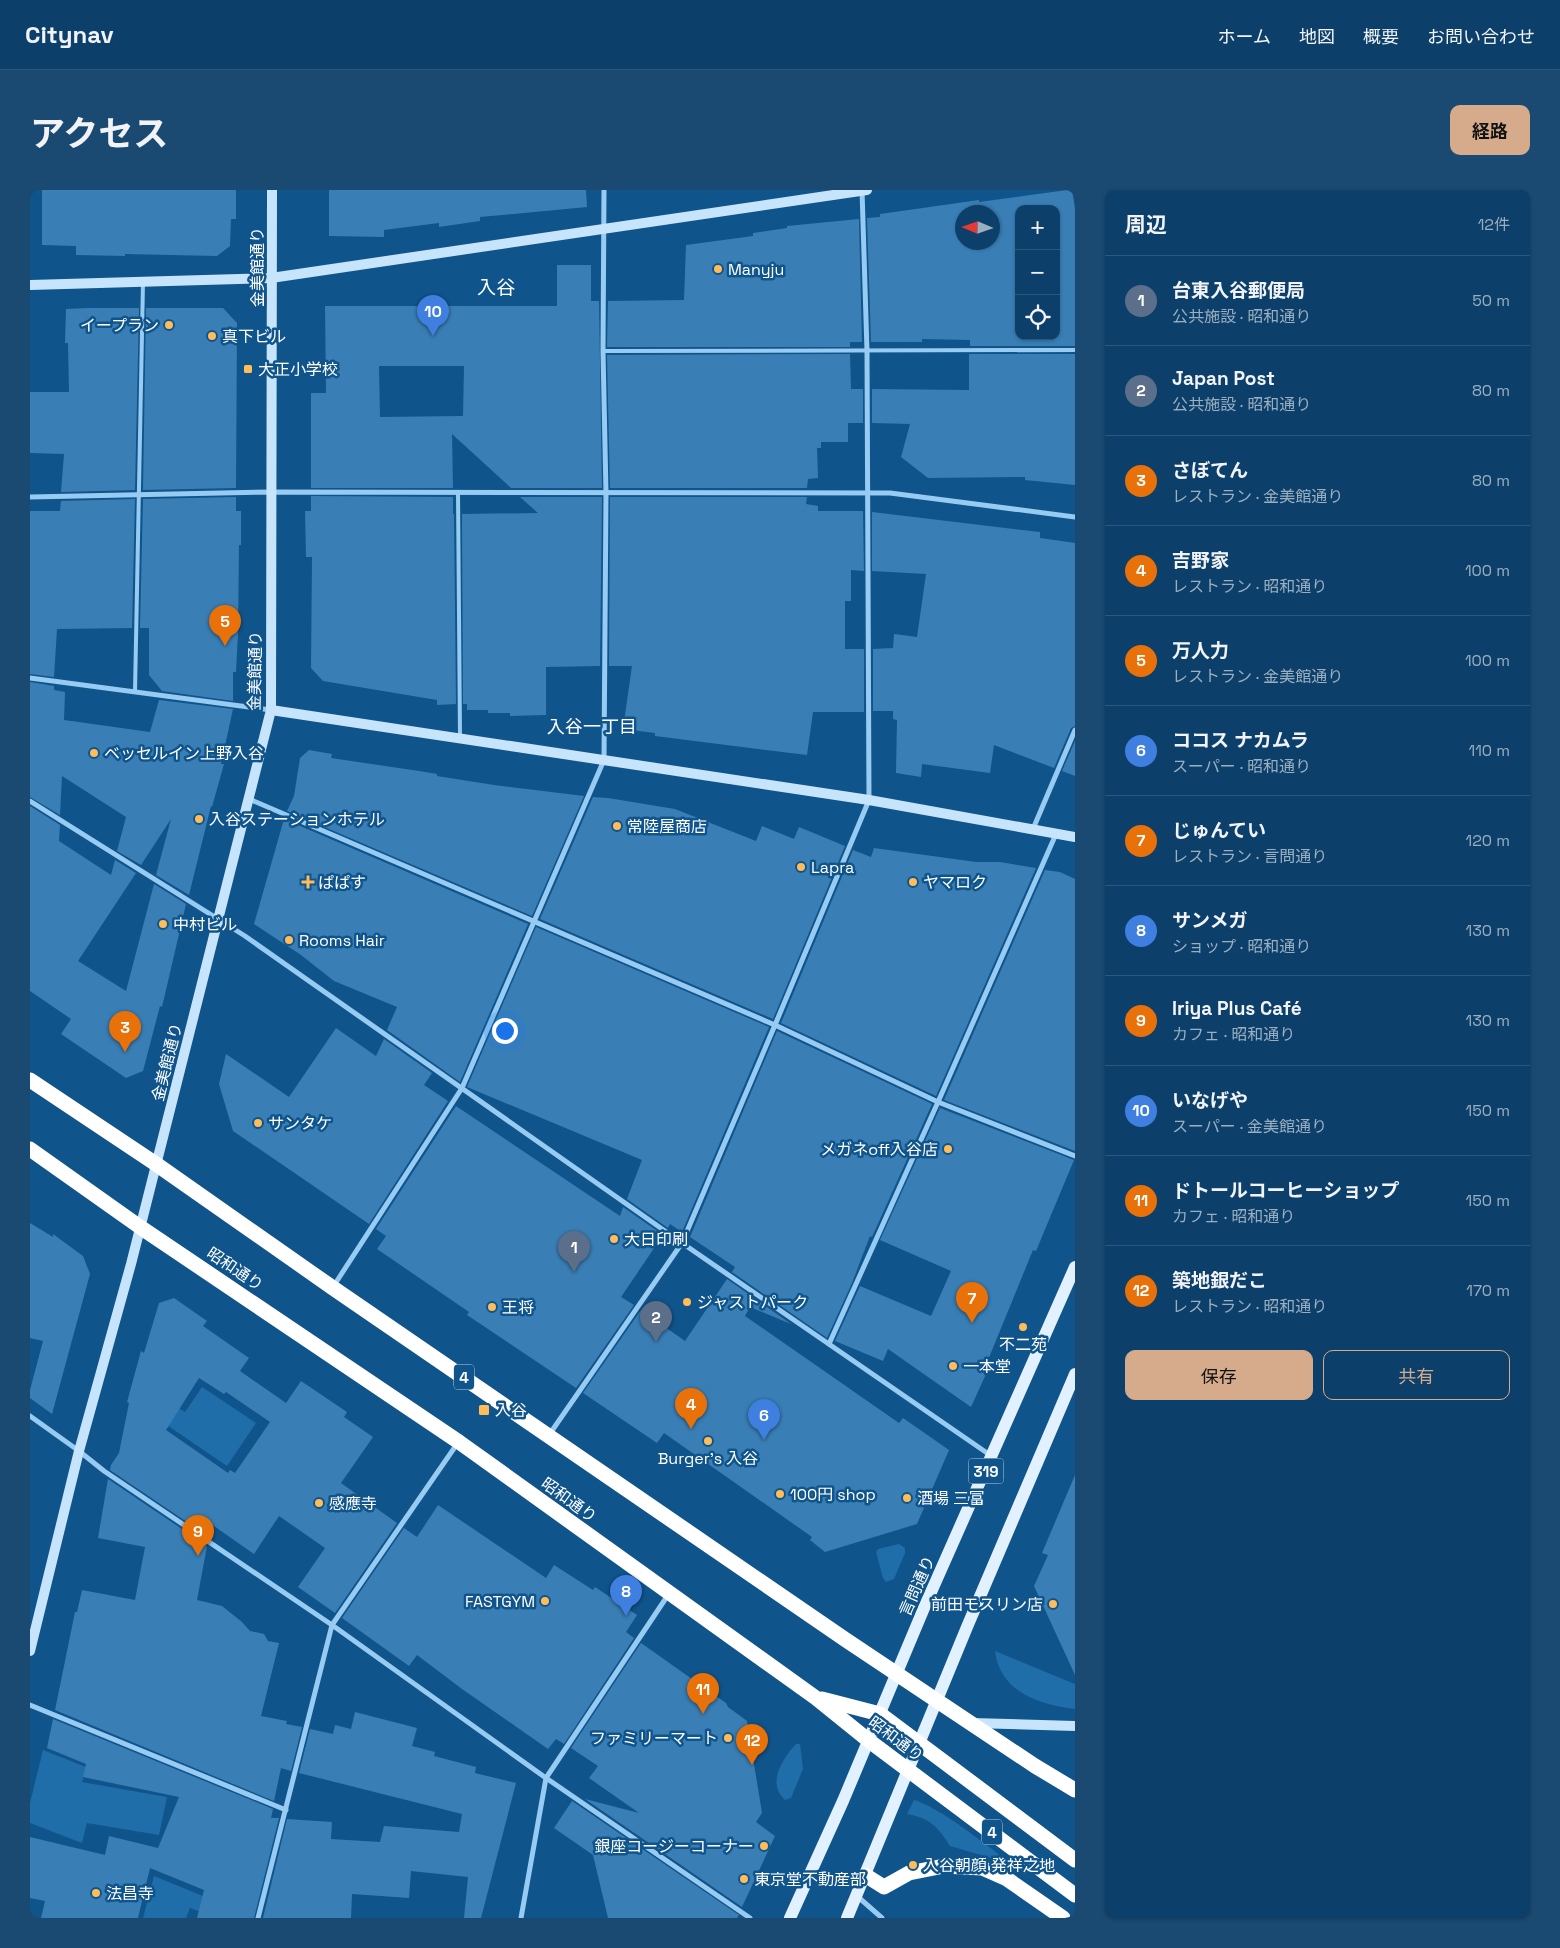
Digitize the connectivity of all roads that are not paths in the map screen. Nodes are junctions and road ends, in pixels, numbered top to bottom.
1 (272, 190) edge
2 (604, 190) edge
3 (864, 190) edge
4 (605, 228) junction
5 (271, 278) junction
6 (142, 282) junction
7 (30, 286) edge
8 (1075, 350) edge
9 (603, 351) junction
10 (867, 351) junction
11 (271, 492) junction
12 (458, 492) junction
13 (866, 493) junction
14 (606, 494) junction
15 (139, 495) junction
16 (30, 497) edge
17 (1075, 517) edge
18 (30, 678) edge
19 (135, 692) junction
20 (271, 710) junction
21 (1075, 730) edge
22 (460, 739) junction
23 (604, 760) junction
24 (249, 799) junction
25 (869, 800) junction
26 (30, 801) edge
27 (1033, 830) junction
28 (1056, 834) junction
29 (1075, 837) edge
30 (218, 919) junction
31 (534, 922) junction
32 (775, 1025) junction
33 (30, 1080) edge
34 (462, 1088) junction
35 (938, 1102) junction
36 (30, 1150) edge
37 (1075, 1156) edge
38 (156, 1164) junction
39 (140, 1227) junction
40 (682, 1243) junction
41 (1075, 1267) edge
42 (333, 1288) junction
43 (829, 1344) junction
44 (1075, 1374) edge
45 (1071, 1391) edge
46 (30, 1416) edge
47 (549, 1435) junction
48 (459, 1442) junction
49 (79, 1451) junction
50 (993, 1456) junction
51 (669, 1593) junction
52 (332, 1625) junction
53 (30, 1651) edge
54 (897, 1674) junction
55 (816, 1698) junction
56 (938, 1700) junction
57 (30, 1705) edge
58 (880, 1714) junction
59 (972, 1723) junction
60 (1075, 1726) edge
61 (868, 1740) junction
62 (919, 1744) junction
63 (1035, 1766) junction
64 (908, 1770) junction
65 (546, 1778) junction
66 (1075, 1790) edge
67 (1075, 1799) edge
68 (286, 1810) junction
69 (1075, 1860) edge
70 (865, 1874) junction
71 (1075, 1895) edge
72 (857, 1896) junction
73 (258, 1918) edge
74 (521, 1918) edge
75 (750, 1918) edge
76 (790, 1918) edge
77 (847, 1918) edge
78 (882, 1918) edge
79 (1063, 1918) edge

1 - 5 street, 金美館通り
2 - 4 street
3 - 4 street
3 - 10 street
4 - 5 street
4 - 9 street
5 - 6 street
5 - 11 street, 金美館通り
6 - 7 street
6 - 15 lane
8 - 10 lane
9 - 10 lane
9 - 14 street
10 - 13 street
11 - 12 street
11 - 15 street
11 - 20 street, 金美館通り
12 - 14 street
12 - 22 lane
13 - 14 street
13 - 17 street
13 - 25 street
14 - 23 street
15 - 16 street
15 - 19 lane
18 - 19 street
19 - 20 street
20 - 22 street
20 - 24 street, 金美館通り
21 - 27 street
22 - 23 street
23 - 25 street
23 - 31 street
24 - 30 street, 金美館通り
24 - 31 street
25 - 27 street
25 - 32 street
26 - 30 street
27 - 28 street
28 - 29 street
28 - 35 street
30 - 34 street
30 - 38 street, 金美館通り
31 - 32 street
31 - 34 street
32 - 35 street
32 - 40 street
33 - 38 highway, 4
34 - 40 street
34 - 42 street
35 - 37 street
35 - 43 street
36 - 39 highway, 昭和通り / 4
38 - 39 street, 金美館通り
38 - 42 highway, 4
39 - 48 highway, 昭和通り / 4
39 - 49 street, 金美館通り
40 - 43 street
40 - 47 street
41 - 50 main road, 言問通り / 319
42 - 47 highway, 4
43 - 50 street
44 - 45 main road, 319
45 - 56 main road, 319
46 - 49 street
47 - 54 highway, 4
48 - 51 highway, 昭和通り / 4
48 - 52 street
49 - 52 street
49 - 53 street, 金美館通り
50 - 54 main road, 言問通り / 319
51 - 55 highway, 昭和通り / 4
51 - 65 street
52 - 65 street
52 - 68 street
54 - 56 highway, 4
54 - 58 main road, 言問通り / 319
55 - 58 highway
55 - 61 highway, 昭和通り / 4
56 - 59 highway, 4
56 - 62 main road, 319
57 - 68 street
58 - 61 main road, 言問通り / 319
58 - 62 highway
59 - 60 street
59 - 63 highway, 4
61 - 64 highway, 昭和通り / 4
61 - 76 main road, 言問通り / 319
62 - 64 main road, 319
62 - 69 highway
63 - 66 highway, 4
63 - 67 highway
64 - 70 main road, 319
64 - 71 highway, 昭和通り / 4
65 - 74 street
65 - 75 street
68 - 73 street
70 - 72 main road, 319
70 - 79 highway
72 - 77 main road, 319
72 - 78 street

